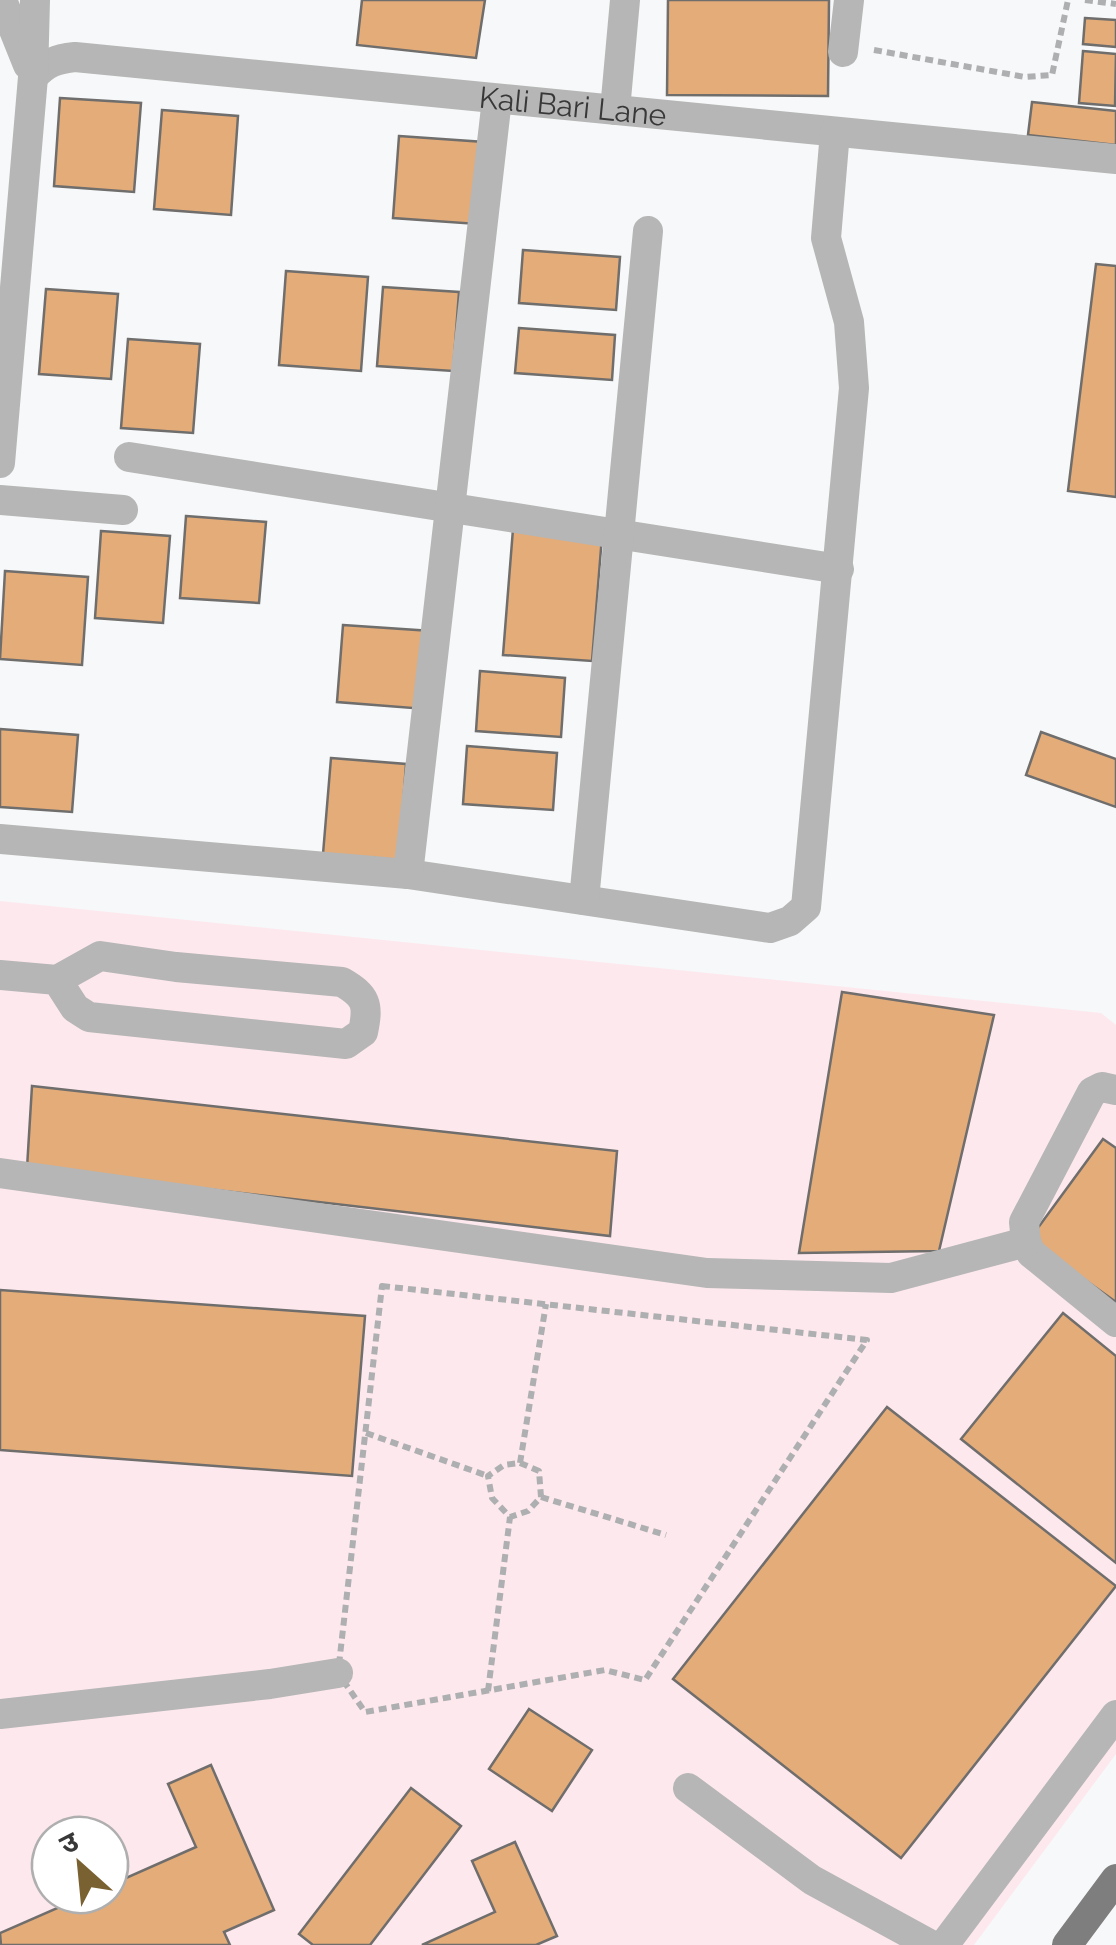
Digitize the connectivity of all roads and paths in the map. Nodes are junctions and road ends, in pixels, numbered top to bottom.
1 (2, 0) edge
2 (35, 0) edge
3 (625, 0) edge
4 (850, 0) edge
5 (1068, 0) edge
6 (1085, 0) edge
7 (1116, 4) edge
8 (878, 34) dead end
9 (844, 52) dead end
10 (33, 77) junction
11 (496, 99) junction
12 (615, 110) junction
13 (835, 132) junction
14 (1116, 159) edge
15 (648, 231) dead end
16 (129, 457) dead end
17 (0, 463) edge
18 (0, 500) edge
19 (448, 506) junction
20 (123, 510) dead end
21 (618, 534) junction
22 (839, 569) junction
23 (0, 840) edge
24 (408, 874) junction
25 (584, 900) junction
26 (0, 976) edge
27 (57, 980) junction
28 (1116, 1090) edge
29 (0, 1173) edge
30 (1026, 1242) junction
31 (546, 1304) junction
32 (1116, 1322) edge
33 (366, 1433) junction
34 (520, 1463) junction
35 (488, 1476) junction
36 (541, 1497) junction
37 (510, 1516) junction
38 (666, 1535) dead end
39 (338, 1674) junction
40 (488, 1691) junction
41 (0, 1714) edge
42 (1116, 1716) edge
43 (688, 1788) dead end
44 (1116, 1879) edge
45 (931, 1945) edge
46 (944, 1945) edge
47 (1068, 1945) edge

1 - 10 street
2 - 10 street
3 - 12 street
4 - 9 street
5 - 8 path
6 - 7 path
10 - 11 street, Kali Bari Lane
10 - 17 street
11 - 12 street, Kali Bari Lane
11 - 19 street
12 - 13 street, Kali Bari Lane
13 - 14 street, Kali Bari Lane
13 - 22 street
15 - 21 street
16 - 19 street
18 - 20 street
19 - 21 street
19 - 24 street
21 - 22 street
21 - 25 street
22 - 25 street
23 - 24 street
24 - 25 street
26 - 27 street
27 - 27 street
28 - 30 street
29 - 30 street
30 - 32 street
31 - 33 path
31 - 34 path
31 - 40 path
33 - 35 path
33 - 39 path
34 - 35 path
34 - 36 path
35 - 37 path
36 - 37 path
36 - 38 path
37 - 40 path
39 - 40 path
39 - 41 street
42 - 46 street
43 - 45 street
44 - 47 main road

